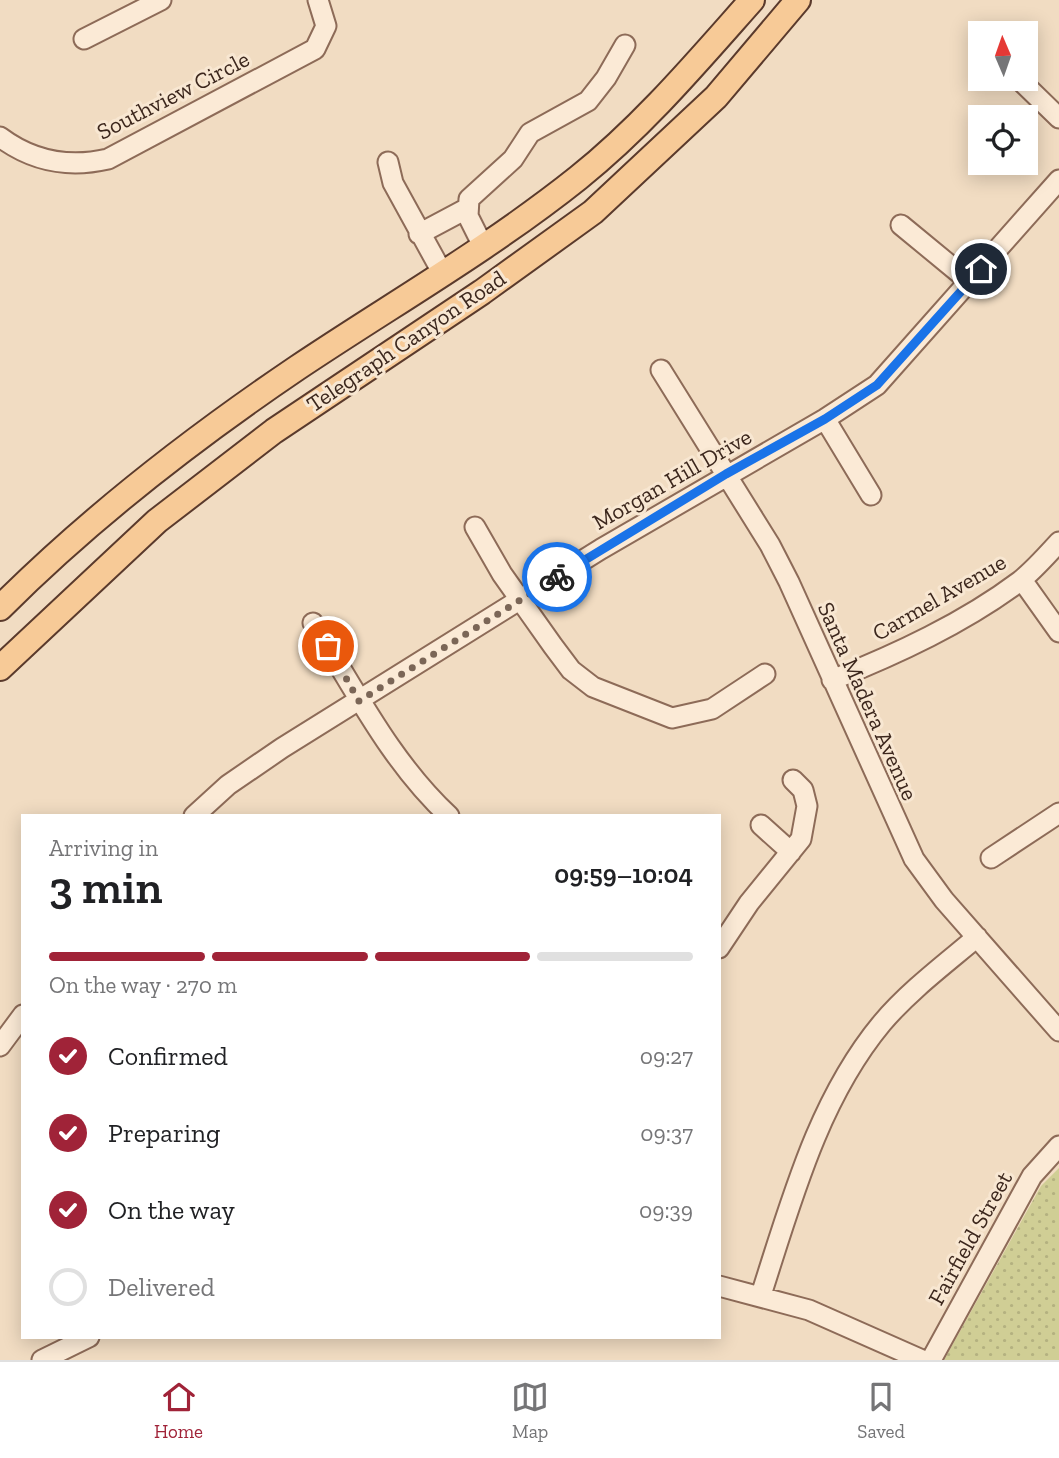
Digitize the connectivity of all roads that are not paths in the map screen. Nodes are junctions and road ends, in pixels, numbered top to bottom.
1 (161, 0) edge
2 (318, 0) edge
3 (752, 0) edge
4 (798, 0) edge
5 (84, 39) dead end
6 (625, 45) dead end
7 (1031, 91) edge
8 (1059, 118) edge
9 (0, 137) edge
10 (388, 162) dead end
11 (1059, 180) edge
12 (466, 209) junction
13 (901, 225) dead end
14 (419, 234) junction
15 (484, 248) junction
16 (443, 274) junction
17 (969, 281) junction
18 (661, 370) dead end
19 (825, 419) junction
20 (726, 474) junction
21 (871, 495) dead end
22 (475, 527) dead end
23 (1059, 542) edge
24 (1022, 580) junction
25 (520, 600) junction
26 (0, 608) edge
27 (313, 623) dead end
28 (1059, 632) edge
29 (0, 668) edge
30 (765, 674) dead end
31 (832, 680) junction
32 (359, 701) junction
33 (793, 779) dead end
34 (1059, 813) edge
35 (196, 814) edge
36 (447, 814) edge
37 (761, 825) dead end
38 (796, 846) junction
39 (991, 858) dead end
40 (977, 937) junction
41 (721, 945) edge
42 (21, 1018) edge
43 (1059, 1031) edge
44 (0, 1046) edge
45 (1059, 1146) edge
46 (721, 1286) edge
47 (761, 1295) junction
48 (85, 1339) edge
49 (42, 1360) edge
50 (922, 1360) edge
51 (931, 1360) edge

1 - 5 street
2 - 9 street, Southview Circle
3 - 15 main road, Telegraph Canyon Road
4 - 29 main road, Telegraph Canyon Road
6 - 12 street
7 - 8 street
10 - 14 street
11 - 17 street, Morgan Hill Drive
12 - 14 street
12 - 15 street
13 - 17 street
14 - 16 street
15 - 16 main road, Telegraph Canyon Road
16 - 26 main road, Telegraph Canyon Road
17 - 19 street, Morgan Hill Drive
18 - 20 street, Santa Madera Avenue
19 - 20 street, Morgan Hill Drive
19 - 21 street
20 - 25 street, Morgan Hill Drive
20 - 31 street, Santa Madera Avenue
22 - 25 street
23 - 24 street, Carmel Avenue
24 - 28 street
24 - 31 street, Carmel Avenue
25 - 30 street
25 - 32 street, Morgan Hill Drive
27 - 32 street
31 - 40 street, Santa Madera Avenue
32 - 35 street, Morgan Hill Drive
32 - 36 street
33 - 38 street
34 - 39 street
37 - 38 street
38 - 41 street
40 - 43 street, Santa Madera Avenue
40 - 47 street
42 - 44 street
45 - 51 street, Fairfield Street
46 - 47 street
47 - 50 street
48 - 49 street

